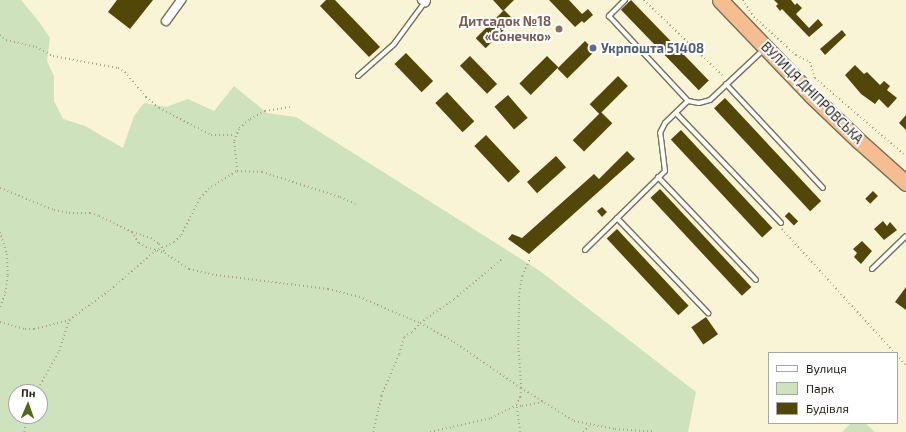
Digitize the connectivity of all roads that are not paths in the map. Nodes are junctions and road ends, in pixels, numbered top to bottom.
1 (181, 0) edge
2 (625, 0) edge
3 (720, 0) edge
4 (424, 1) edge
5 (166, 21) dead end
6 (766, 47) junction
7 (358, 76) dead end
8 (728, 83) junction
9 (688, 101) junction
10 (676, 113) junction
11 (658, 177) junction
12 (906, 183) edge
13 (824, 188) dead end
14 (617, 218) junction
15 (781, 223) road end
16 (906, 236) edge
17 (585, 250) dead end
18 (872, 269) dead end
19 (756, 280) dead end
20 (708, 313) dead end

1 - 5 street
2 - 9 lane
3 - 6 highway, ВУЛИЦЯ ДНІПРОВСЬКА
4 - 7 lane
6 - 8 lane
6 - 12 highway, ВУЛИЦЯ ДНІПРОВСЬКА
8 - 9 lane
8 - 13 lane
9 - 10 lane
10 - 11 lane
10 - 15 lane
11 - 14 lane
11 - 19 lane
14 - 17 lane
14 - 20 lane
16 - 18 lane

